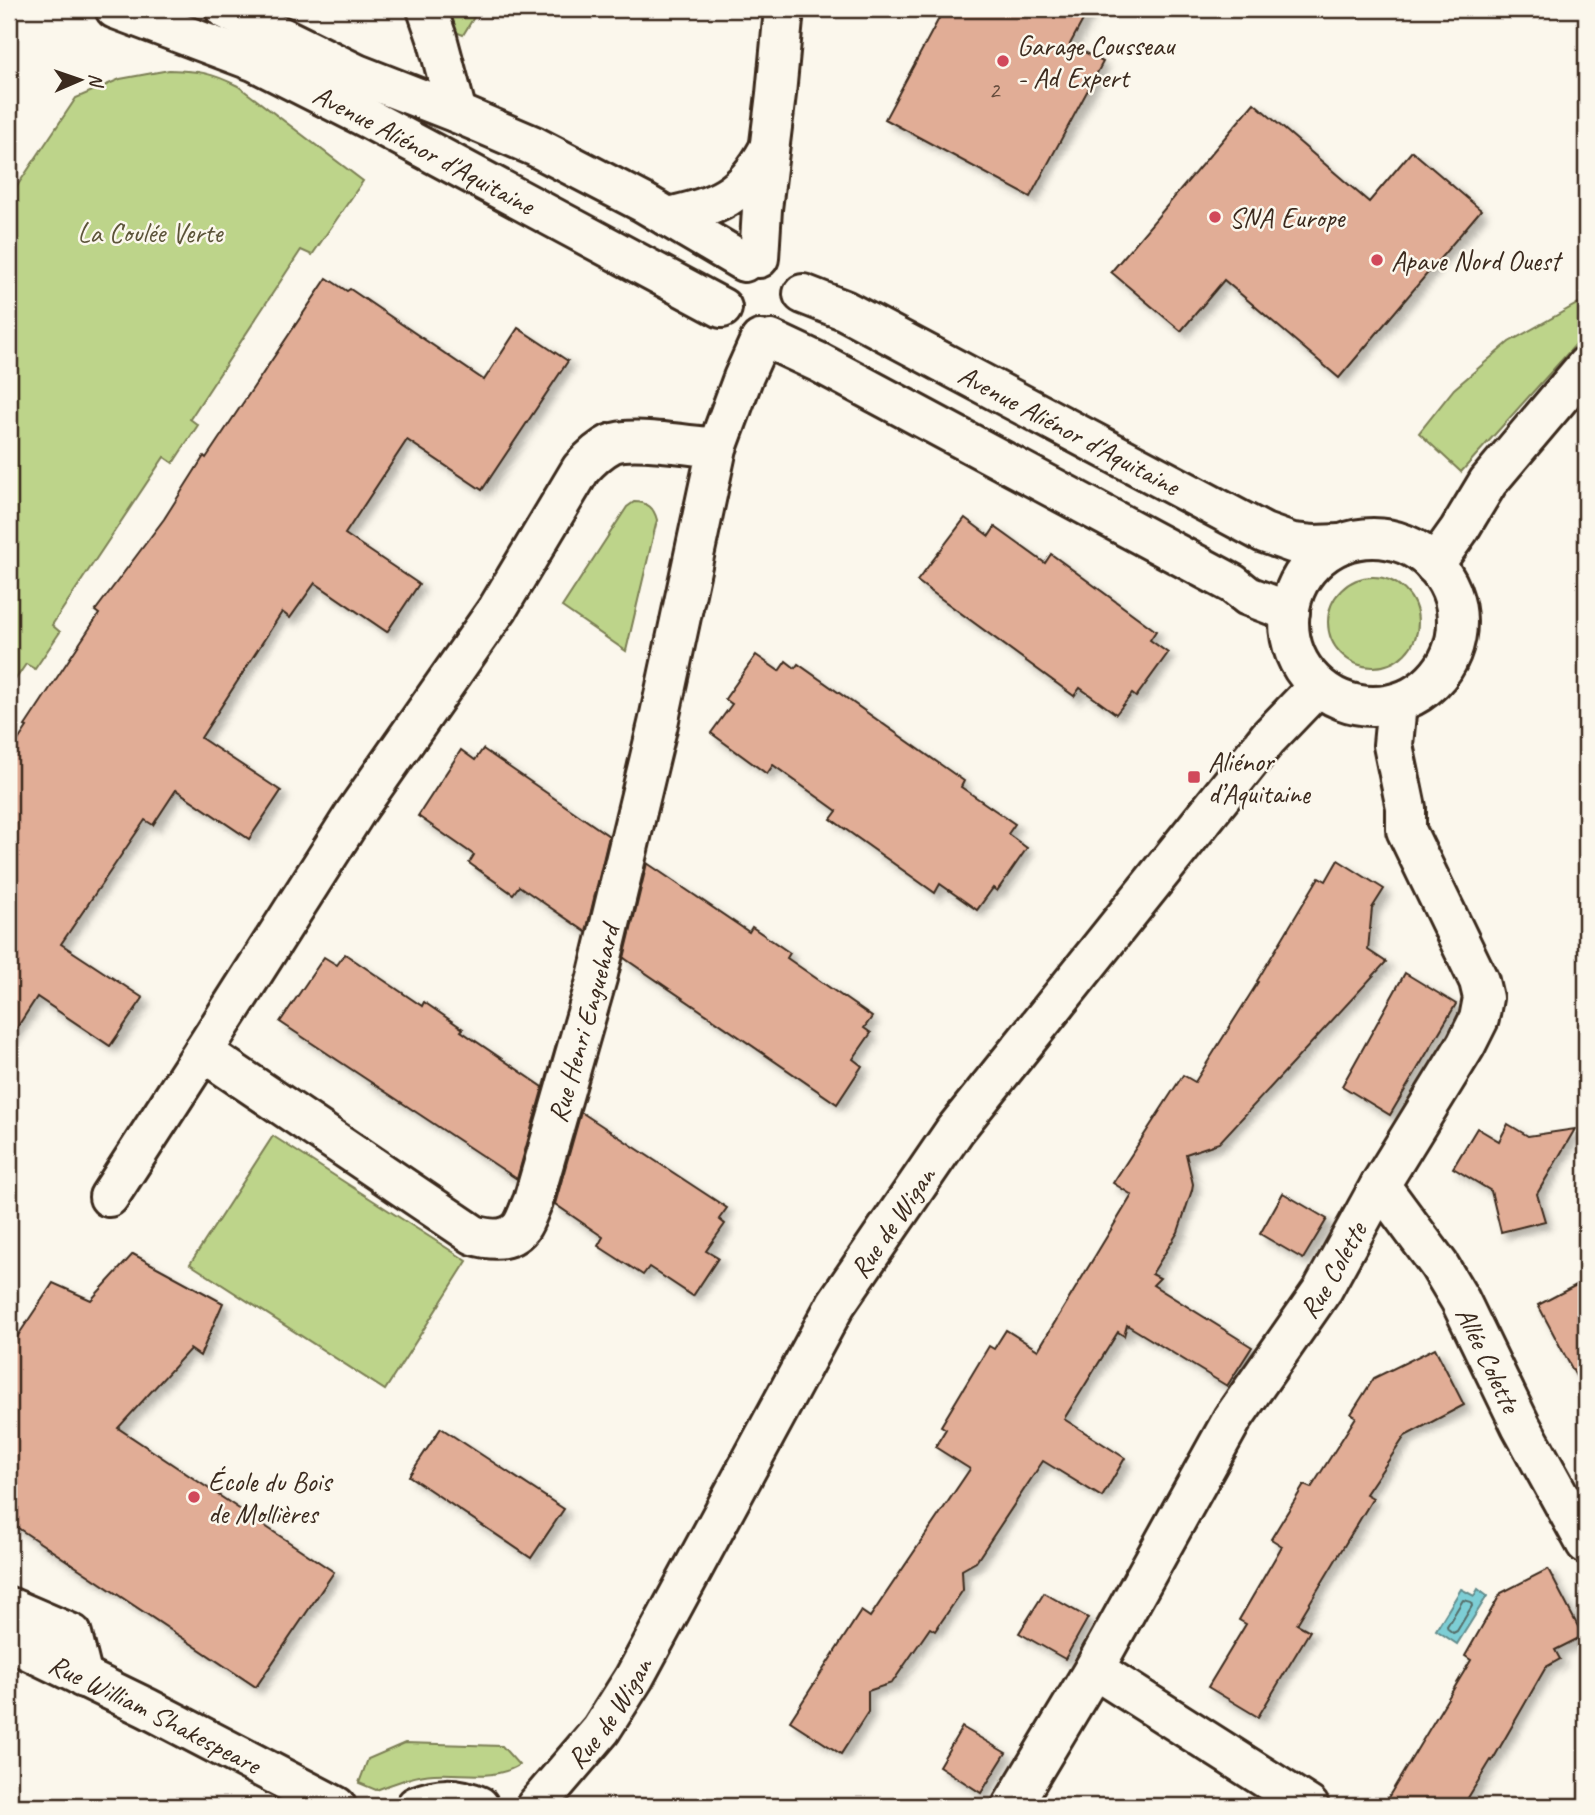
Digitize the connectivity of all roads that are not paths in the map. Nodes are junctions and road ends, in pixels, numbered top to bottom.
1 (115, 9) edge
2 (225, 9) edge
3 (427, 9) edge
4 (784, 9) edge
5 (457, 113) junction
6 (769, 149) junction
7 (668, 217) junction
8 (752, 260) junction
9 (803, 294) junction
10 (722, 308) junction
11 (765, 340) junction
12 (1584, 372) edge
13 (717, 448) junction
14 (1341, 544) junction
15 (1434, 565) junction
16 (1290, 612) junction
17 (1318, 686) junction
18 (1397, 703) junction
19 (203, 1052) junction
20 (1380, 1185) junction
21 (109, 1197) dead end
22 (1586, 1544) edge
23 (9, 1607) edge
24 (9, 1641) edge
25 (1094, 1669) junction
26 (83, 1678) junction
27 (336, 1806) edge
28 (416, 1806) edge
29 (479, 1806) edge
30 (536, 1806) edge
31 (1012, 1806) edge
32 (1309, 1806) edge

1 - 10 street, Avenue Aliénor d'Aquitaine
2 - 5 street, Avenue Aliénor d'Aquitaine
3 - 5 street
4 - 6 street
5 - 7 street, Avenue Aliénor d'Aquitaine
6 - 7 street
6 - 8 street
7 - 8 street, Avenue Aliénor d'Aquitaine
8 - 9 street, Avenue Aliénor d'Aquitaine
8 - 10 street
9 - 11 street
9 - 14 street, Avenue Aliénor d'Aquitaine
10 - 11 street, Avenue Aliénor d'Aquitaine
11 - 13 street, Rue Henri Enguehard
11 - 16 street, Avenue Aliénor d'Aquitaine
12 - 15 street
13 - 19 street
13 - 19 street, Rue Henri Enguehard
14 - 15 street, Avenue Aliénor d'Aquitaine
14 - 16 street, Avenue Aliénor d'Aquitaine
15 - 18 street, Avenue Aliénor d'Aquitaine
16 - 17 street, Avenue Aliénor d'Aquitaine
17 - 18 street, Avenue Aliénor d'Aquitaine
17 - 30 street, Rue de Wigan
18 - 20 street, Rue Colette
19 - 21 street
20 - 22 street, Allée Colette
20 - 25 street, Rue Colette
23 - 26 street
24 - 26 street, Rue William Shakespeare
25 - 31 street, Rue Colette
25 - 32 street
26 - 27 street, Rue William Shakespeare
28 - 29 street

